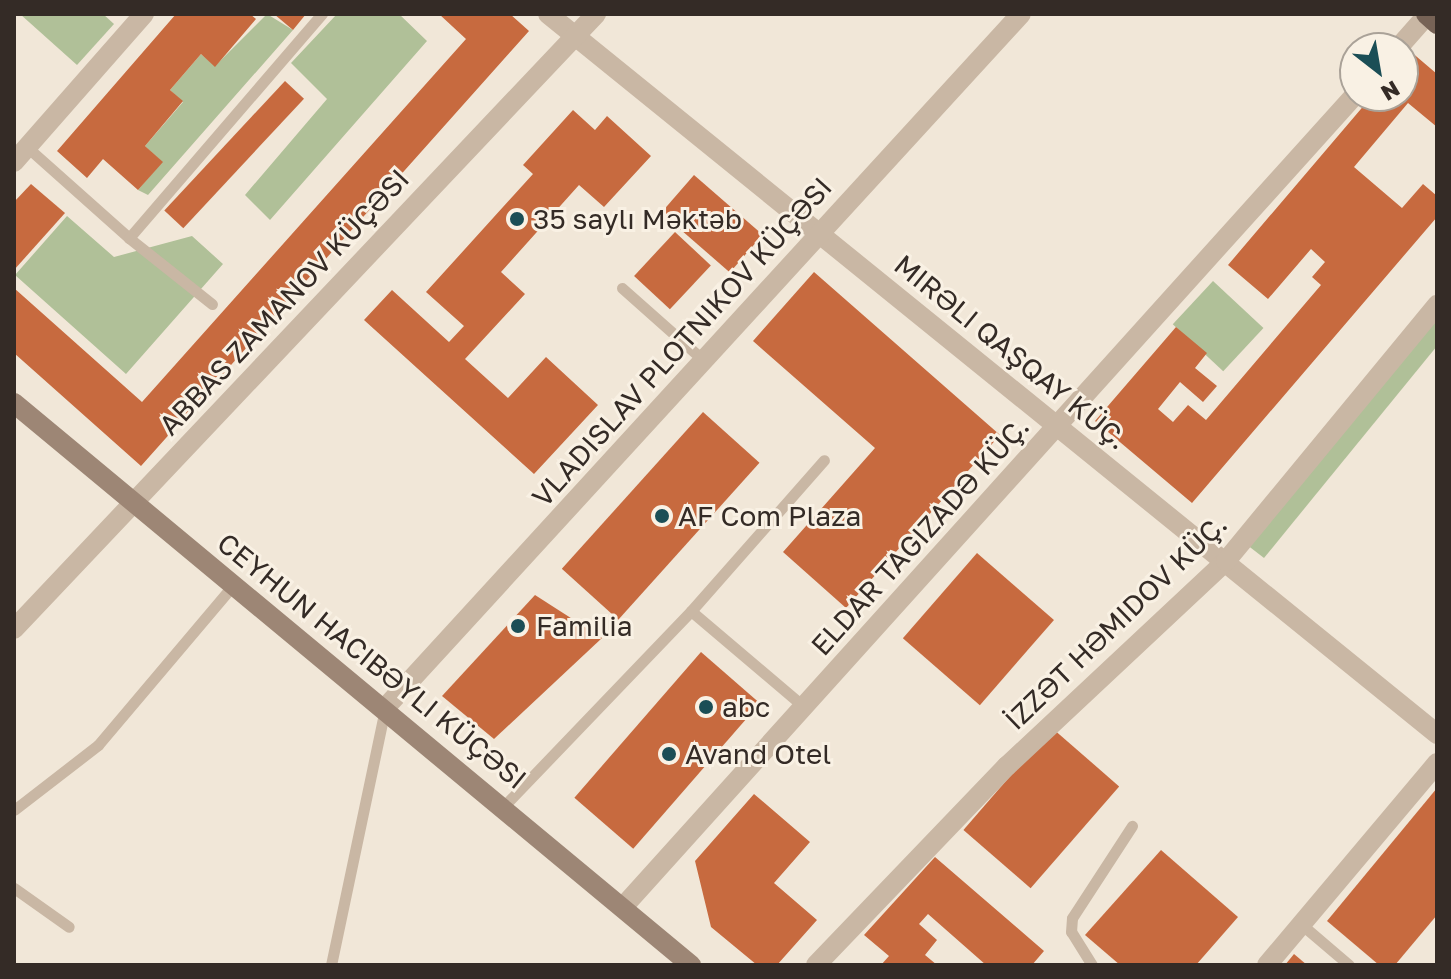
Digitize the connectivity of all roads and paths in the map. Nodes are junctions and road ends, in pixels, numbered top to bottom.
1 (144, 14) edge
2 (322, 14) edge
3 (548, 14) edge
4 (596, 14) edge
5 (1021, 14) edge
6 (1429, 17) edge
7 (1414, 32) edge
8 (575, 35) junction
9 (1340, 112) edge
10 (20, 154) edge
11 (820, 233) junction
12 (129, 238) junction
13 (622, 288) dead end
14 (212, 304) dead end
15 (1437, 305) edge
16 (703, 360) junction
17 (14, 403) edge
18 (1057, 427) junction
19 (824, 460) dead end
20 (135, 502) junction
21 (1226, 561) junction
22 (234, 584) junction
23 (691, 611) junction
24 (14, 629) edge
25 (804, 707) junction
26 (385, 708) junction
27 (1437, 734) edge
28 (1437, 763) edge
29 (504, 806) junction
30 (14, 810) edge
31 (1132, 826) dead end
32 (14, 888) edge
33 (623, 907) junction
34 (1301, 924) junction
35 (69, 927) dead end
36 (331, 965) edge
37 (691, 965) edge
38 (816, 965) edge
39 (1092, 965) edge
40 (1267, 965) edge
41 (1349, 965) edge

1 - 10 street
2 - 12 lane
3 - 8 street, MIRƏLI QAŞQAY KÜÇ.
4 - 8 street, ABBAS ZAMANOV KÜÇƏSI
5 - 11 street, VLADISLAV PLOTNIKOV KÜÇƏSI
6 - 7 street
8 - 11 street, MIRƏLI QAŞQAY KÜÇ.
8 - 20 street, ABBAS ZAMANOV KÜÇƏSI
9 - 18 street
10 - 12 lane
11 - 16 street, VLADISLAV PLOTNIKOV KÜÇƏSI
11 - 18 street, MIRƏLI QAŞQAY KÜÇ.
12 - 14 lane
13 - 16 lane
15 - 21 street, İZZƏT HƏMIDOV KÜÇ.
16 - 26 street, VLADISLAV PLOTNIKOV KÜÇƏSI
17 - 20 main road
18 - 21 street, MIRƏLI QAŞQAY KÜÇ.
18 - 25 street
19 - 23 lane
20 - 22 main road
20 - 24 street, ABBAS ZAMANOV KÜÇƏSI
21 - 27 street, MIRƏLI QAŞQAY KÜÇ.
21 - 38 street, İZZƏT HƏMIDOV KÜÇ.
22 - 26 main road
22 - 30 lane
23 - 25 lane
23 - 29 lane
25 - 33 street
26 - 29 main road
26 - 36 lane
28 - 34 street
29 - 33 main road
31 - 39 lane
32 - 35 lane
33 - 37 main road
34 - 40 street
34 - 41 lane

